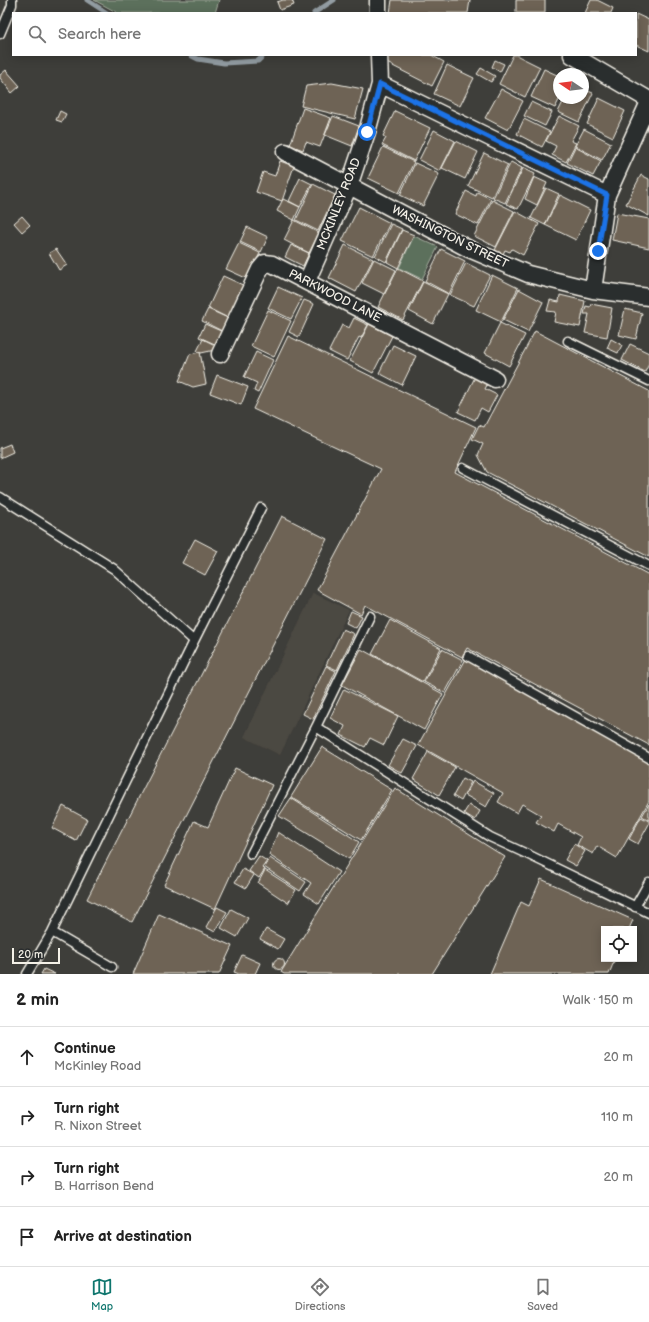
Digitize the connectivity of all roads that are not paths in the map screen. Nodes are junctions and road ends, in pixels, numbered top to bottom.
1 (12, 0) edge
2 (378, 0) edge
3 (378, 12) edge
4 (0, 34) edge
5 (379, 56) edge
6 (574, 56) edge
7 (380, 84) junction
8 (649, 101) edge
9 (284, 152) dead end
10 (349, 186) junction
11 (607, 195) junction
12 (307, 281) junction
13 (594, 290) junction
14 (649, 297) edge
15 (568, 341) dead end
16 (220, 354) dead end
17 (495, 379) dead end
18 (649, 381) edge
19 (463, 468) dead end
20 (0, 497) edge
21 (261, 508) dead end
22 (649, 566) edge
23 (370, 616) dead end
24 (194, 641) junction
25 (468, 656) dead end
26 (316, 727) junction
27 (649, 758) edge
28 (251, 854) dead end
29 (649, 882) edge
30 (635, 907) junction
31 (649, 913) edge
32 (52, 932) junction
33 (112, 967) dead end
34 (27, 974) edge

1 - 4 lane
2 - 3 street
5 - 7 street, MCKINLEY ROAD
6 - 8 street
7 - 10 street, MCKINLEY ROAD
7 - 11 street
8 - 11 street
9 - 10 street, WASHINGTON STREET
10 - 12 street, MCKINLEY ROAD
10 - 13 street, WASHINGTON STREET
11 - 13 street
12 - 16 street, PARKWOOD LANE
12 - 17 street, PARKWOOD LANE
13 - 14 street, WASHINGTON STREET
15 - 18 lane
19 - 22 lane
20 - 24 lane
21 - 24 lane
23 - 26 lane
24 - 32 lane
25 - 27 lane
26 - 28 lane
26 - 30 lane
29 - 30 lane
30 - 31 lane
32 - 33 lane
32 - 34 lane

